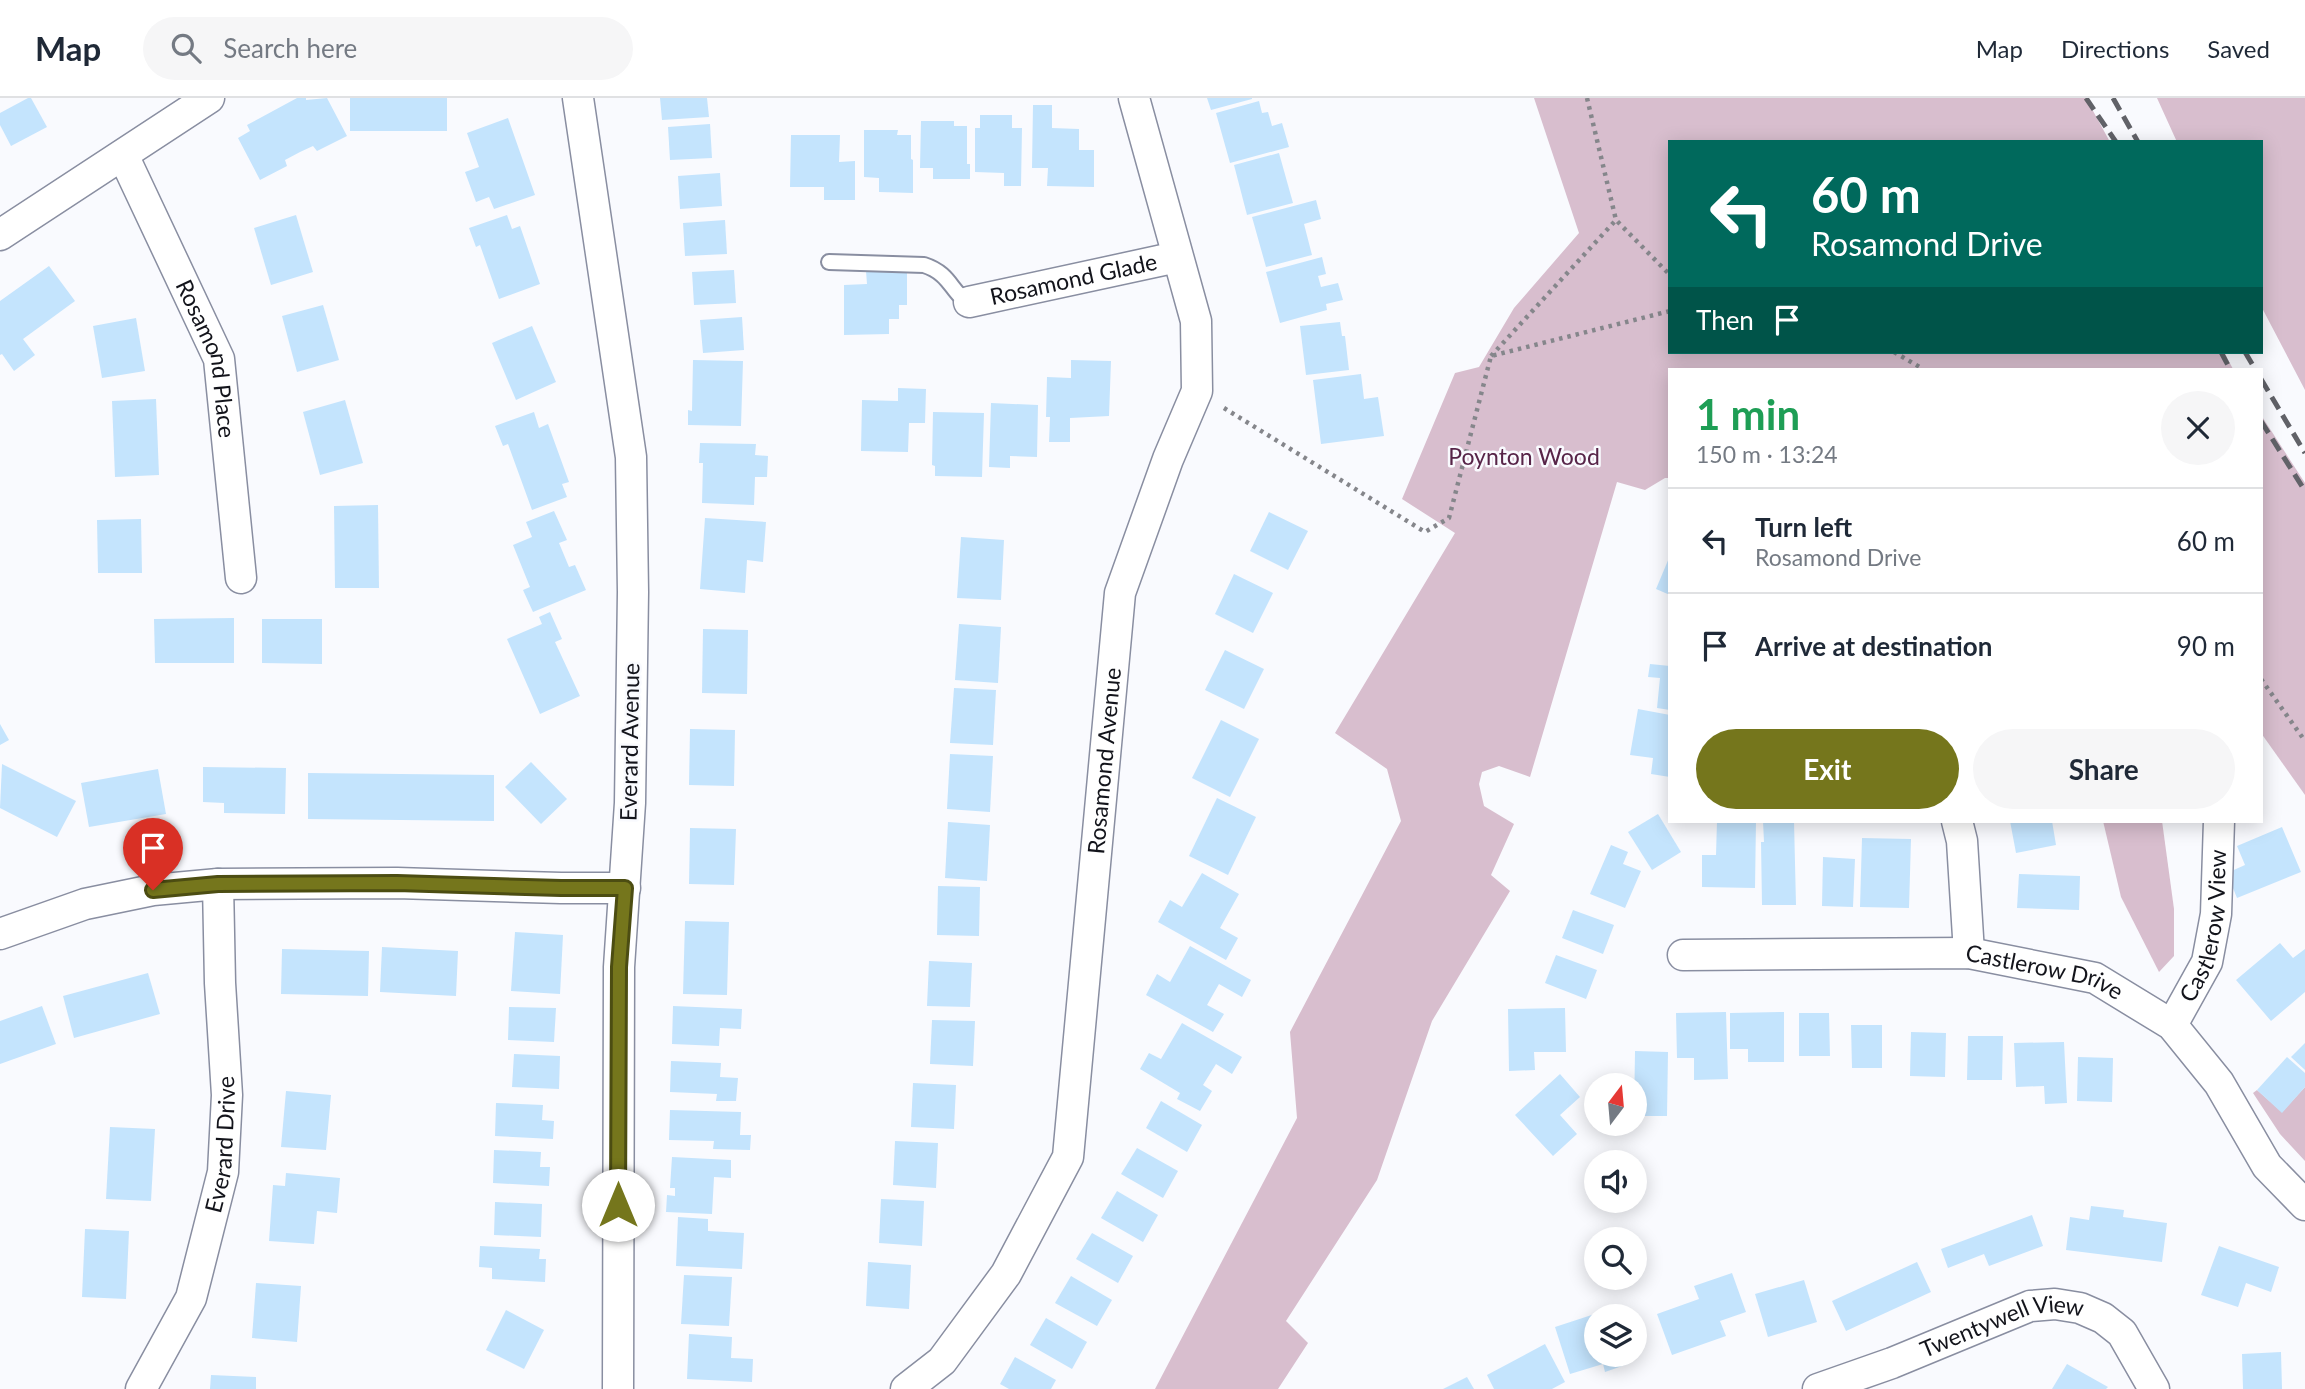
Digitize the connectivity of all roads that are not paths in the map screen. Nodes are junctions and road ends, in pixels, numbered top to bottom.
1 (209, 98) edge
2 (578, 98) edge
3 (1134, 98) edge
4 (123, 155) junction
5 (0, 235) edge
6 (1177, 257) junction
7 (830, 262) dead end
8 (969, 302) joint
9 (241, 578) dead end
10 (1958, 823) edge
11 (2219, 823) edge
12 (218, 884) junction
13 (625, 888) junction
14 (0, 934) edge
15 (1969, 953) junction
16 (1683, 955) dead end
17 (2172, 1025) junction
18 (2305, 1205) edge
19 (141, 1389) edge
20 (618, 1389) edge
21 (906, 1389) edge
22 (1818, 1389) edge
23 (2154, 1389) edge

1 - 4 street
2 - 13 street, Everard Avenue
3 - 6 street, Rosamond Avenue
4 - 5 street
4 - 9 street, Rosamond Place
6 - 8 street, Rosamond Glade
6 - 21 street, Rosamond Avenue
7 - 8 lane
10 - 15 street
11 - 17 street, Castlerow View
12 - 13 street
12 - 14 street
12 - 19 street, Everard Drive
13 - 20 street, Everard Avenue
15 - 16 street, Castlerow Drive
15 - 17 street, Castlerow Drive
17 - 18 street, Castlerow Drive
22 - 23 street, Twentywell View

